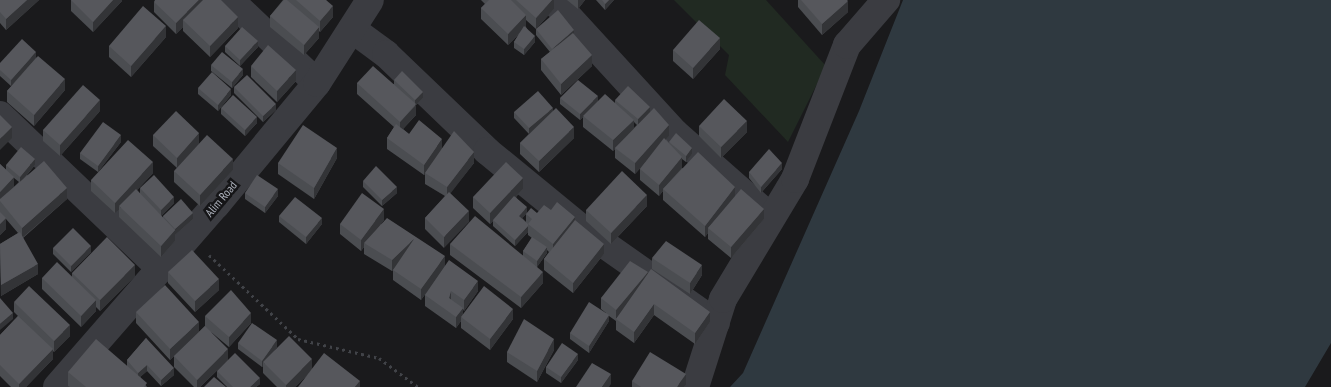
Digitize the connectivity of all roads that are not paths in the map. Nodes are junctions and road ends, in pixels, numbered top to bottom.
1 (230, 0) edge
2 (370, 0) edge
3 (553, 0) edge
4 (886, 0) edge
5 (352, 30) junction
6 (317, 82) junction
7 (0, 115) edge
8 (772, 218) junction
9 (161, 268) junction
10 (716, 323) junction
11 (57, 387) edge
12 (695, 387) edge

1 - 6 street
2 - 5 street, Alim Road
3 - 8 street
4 - 8 street
5 - 6 street, Alim Road
5 - 10 street
6 - 9 street, Alim Road
7 - 9 street
8 - 10 street
9 - 11 street, Alim Road
10 - 12 street

